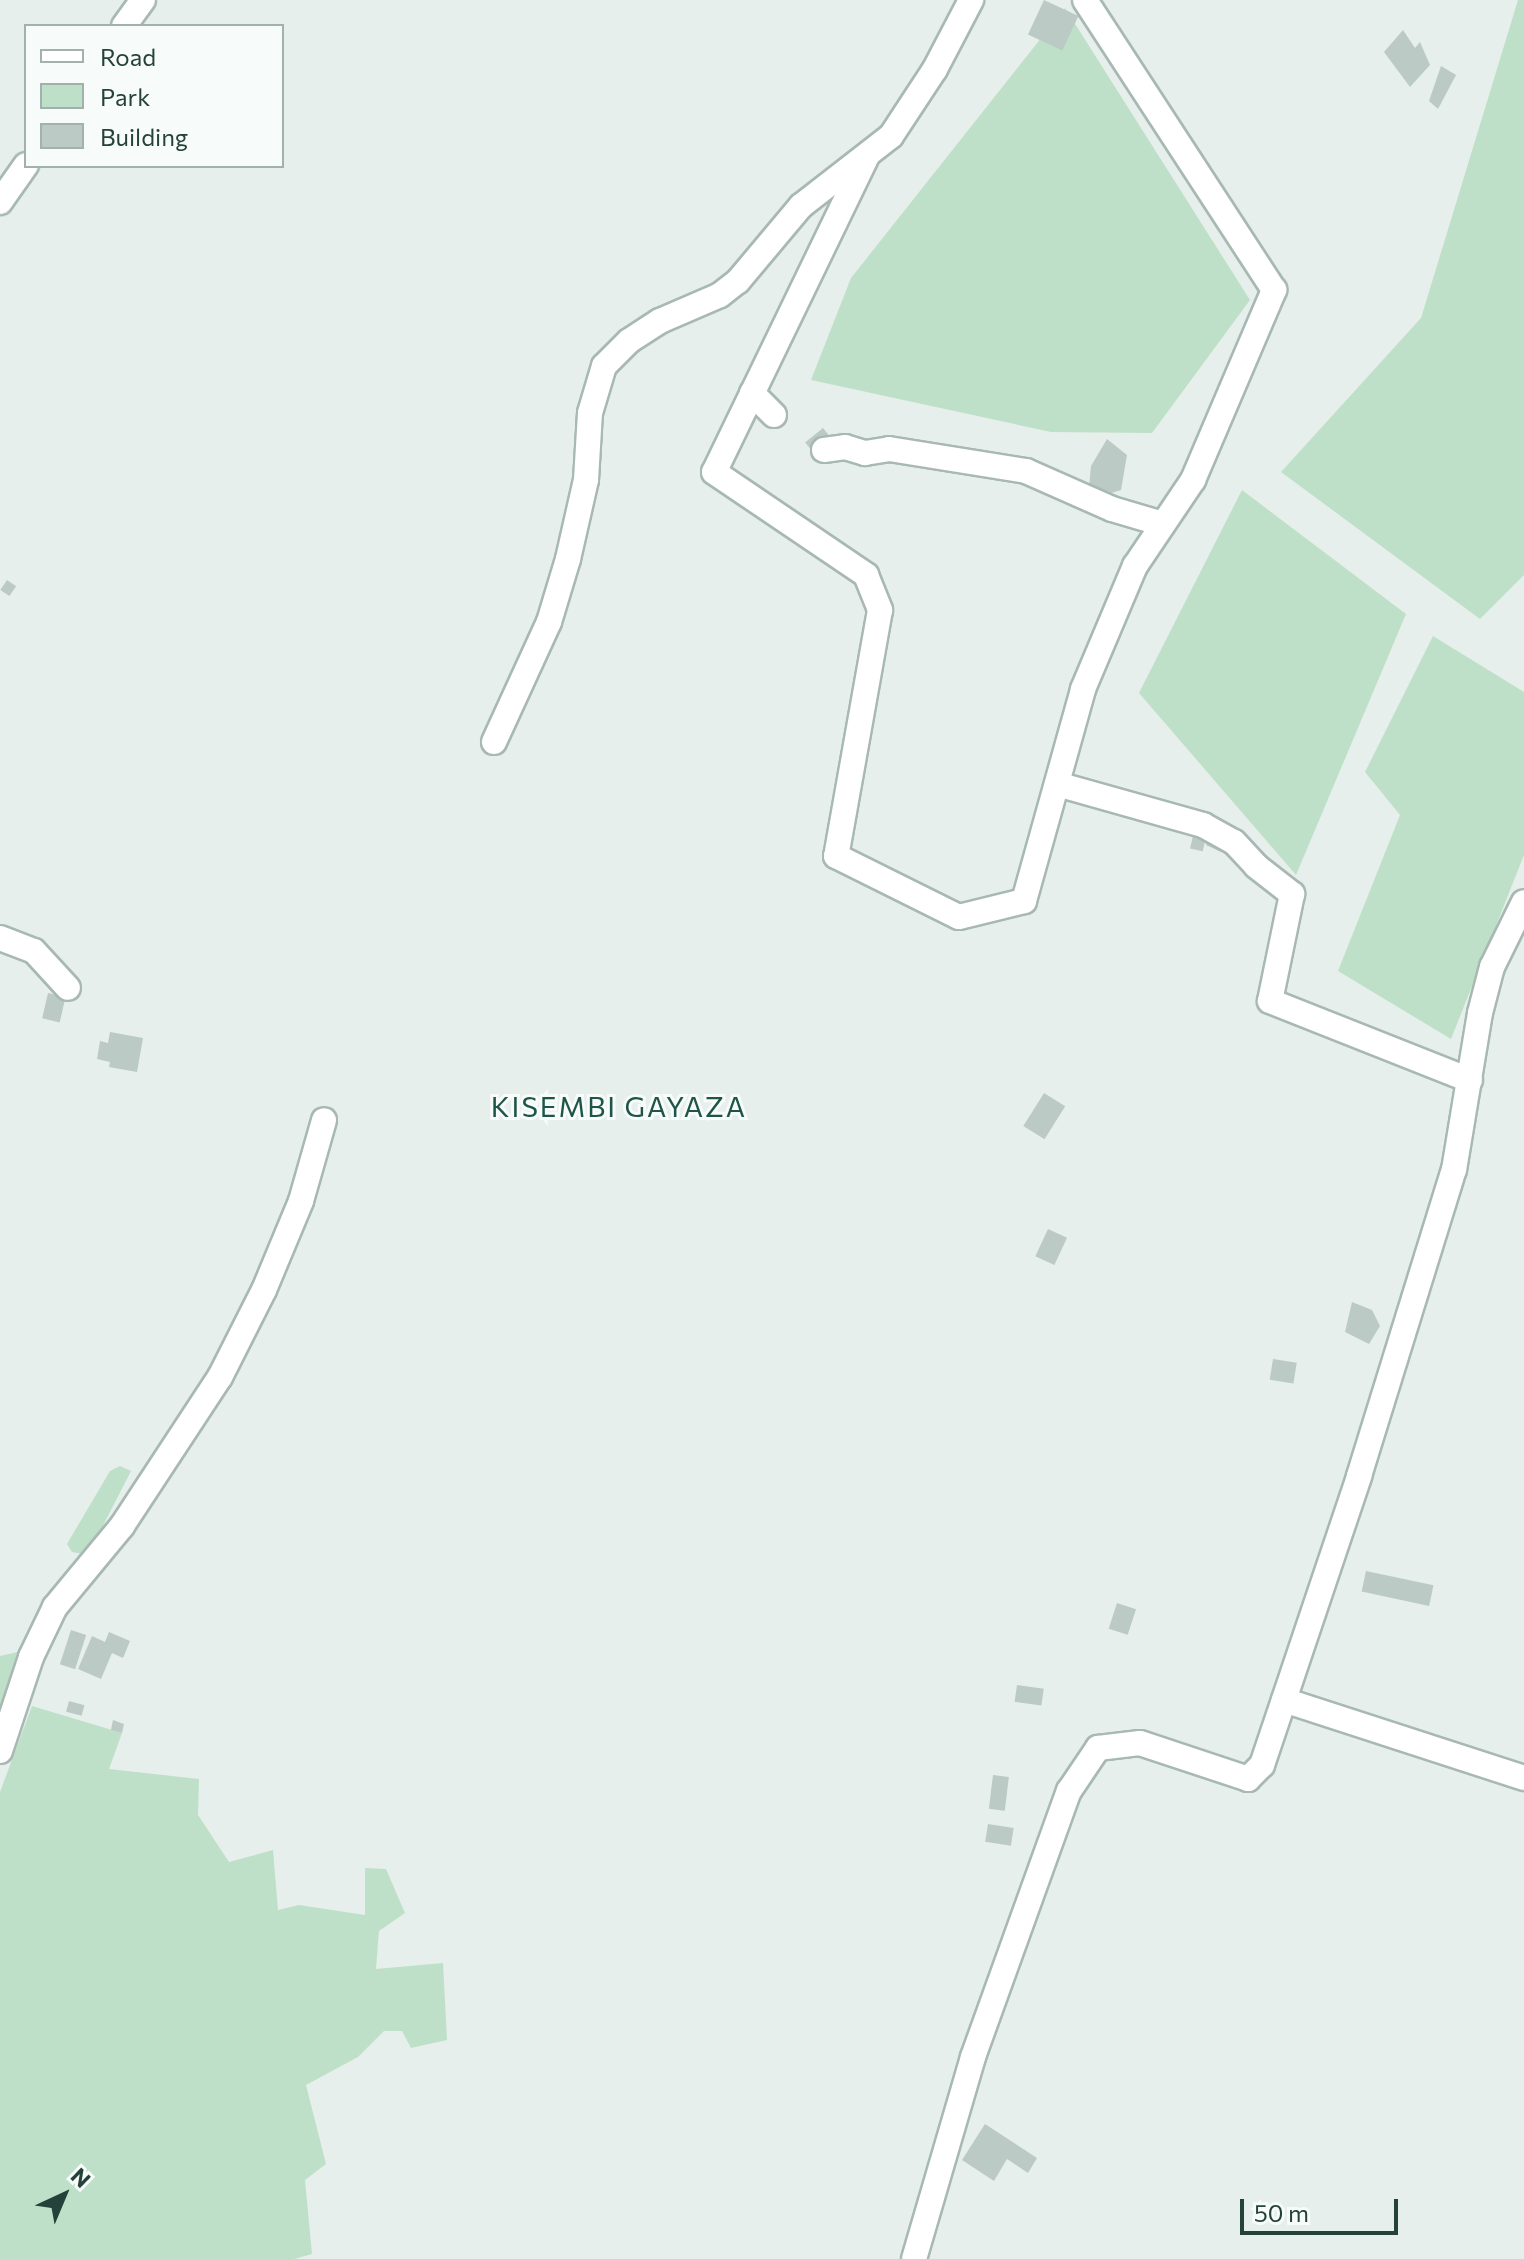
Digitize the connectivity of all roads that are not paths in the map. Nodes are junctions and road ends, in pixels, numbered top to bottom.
1 (143, 0) edge
2 (971, 0) edge
3 (1085, 0) edge
4 (125, 24) edge
5 (867, 156) junction
6 (24, 168) edge
7 (0, 202) edge
8 (752, 393) junction
9 (774, 415) dead end
10 (824, 450) dead end
11 (1163, 524) junction
12 (494, 742) dead end
13 (1057, 784) junction
14 (1524, 902) edge
15 (0, 938) edge
16 (68, 988) dead end
17 (1470, 1080) junction
18 (324, 1120) dead end
19 (1284, 1700) junction
20 (0, 1751) edge
21 (1524, 1778) edge
22 (914, 2259) edge

1 - 4 street
2 - 5 street
3 - 11 street
5 - 8 street
5 - 12 street
6 - 7 street
8 - 9 street
8 - 13 street
10 - 11 street
11 - 13 street
13 - 17 street
14 - 17 street
15 - 16 street
17 - 19 street
18 - 20 street
19 - 21 street
19 - 22 street

